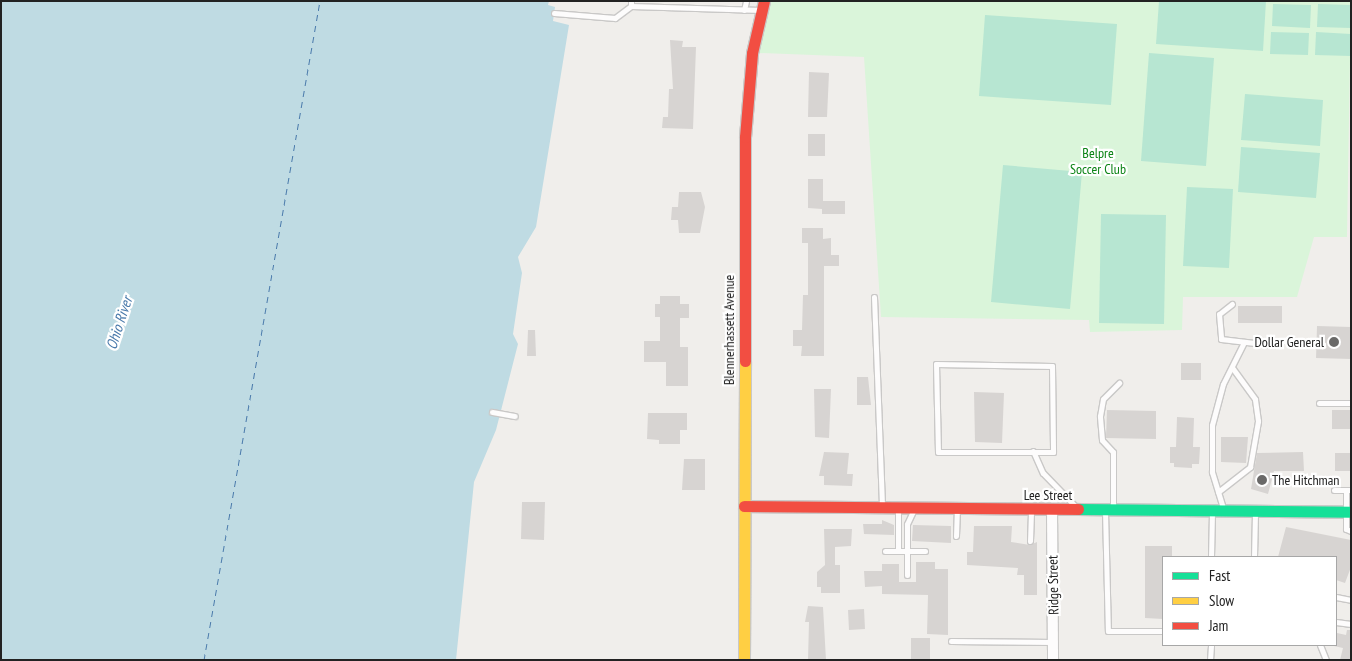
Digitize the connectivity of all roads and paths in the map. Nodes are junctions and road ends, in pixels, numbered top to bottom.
1 (708, 1) edge
2 (746, 1) edge
3 (631, 4) edge
4 (763, 6) edge
5 (707, 9) junction
6 (744, 10) junction
7 (554, 13) dead end
8 (874, 297) dead end
9 (1232, 304) dead end
10 (1243, 344) junction
11 (1272, 344) dead end
12 (1232, 367) junction
13 (1119, 383) dead end
14 (1320, 403) dead end
15 (1351, 403) edge
16 (492, 412) dead end
17 (515, 416) dead end
18 (1033, 452) junction
19 (1334, 490) dead end
20 (1348, 490) edge
21 (1218, 492) junction
22 (744, 506) junction
23 (882, 508) junction
24 (898, 508) junction
25 (914, 508) junction
26 (957, 509) junction
27 (1031, 510) junction
28 (1052, 510) junction
29 (1079, 510) junction
30 (1109, 510) junction
31 (1212, 511) junction
32 (1224, 511) junction
33 (1256, 512) junction
34 (1348, 512) edge
35 (1351, 531) edge
36 (956, 536) dead end
37 (1030, 541) dead end
38 (885, 551) dead end
39 (898, 551) junction
40 (907, 551) junction
41 (924, 551) dead end
42 (1211, 556) edge
43 (1254, 556) edge
44 (907, 575) dead end
45 (1337, 597) edge
46 (1351, 600) edge
47 (1337, 622) edge
48 (1351, 624) edge
49 (1162, 631) edge
50 (951, 641) dead end
51 (1053, 642) junction
52 (1211, 646) edge
53 (1320, 646) edge
54 (744, 660) edge
55 (1053, 660) edge
56 (1210, 660) edge
57 (1326, 660) edge

1 - 5 lane
2 - 6 lane
3 - 5 lane
3 - 7 lane
4 - 6 lane
4 - 22 street, Blennerhassett Avenue
5 - 6 lane
8 - 23 lane
9 - 10 lane
10 - 11 lane
10 - 12 lane
12 - 21 lane
12 - 21 lane
13 - 30 lane
14 - 15 lane
16 - 17 lane
18 - 18 lane
18 - 29 lane
19 - 20 lane
20 - 34 lane
21 - 32 lane
22 - 23 street, Lee Street
22 - 54 street, Blennerhassett Avenue
23 - 24 street, Lee Street
24 - 25 street, Lee Street
24 - 39 lane
25 - 26 street, Lee Street
25 - 40 lane
26 - 27 street, Lee Street
26 - 36 lane
27 - 28 street, Lee Street
27 - 37 lane
28 - 29 street, Lee Street
28 - 51 street, Ridge Street
29 - 30 street, Lee Street
30 - 31 street, Lee Street
30 - 49 lane
31 - 32 street, Lee Street
31 - 42 lane
32 - 33 street, Lee Street
33 - 34 street, Lee Street
33 - 43 lane
34 - 35 lane
38 - 39 lane
39 - 40 lane
40 - 41 lane
40 - 44 lane
45 - 46 lane
47 - 48 lane
50 - 51 lane
51 - 55 street, Ridge Street
52 - 56 lane
53 - 57 lane

